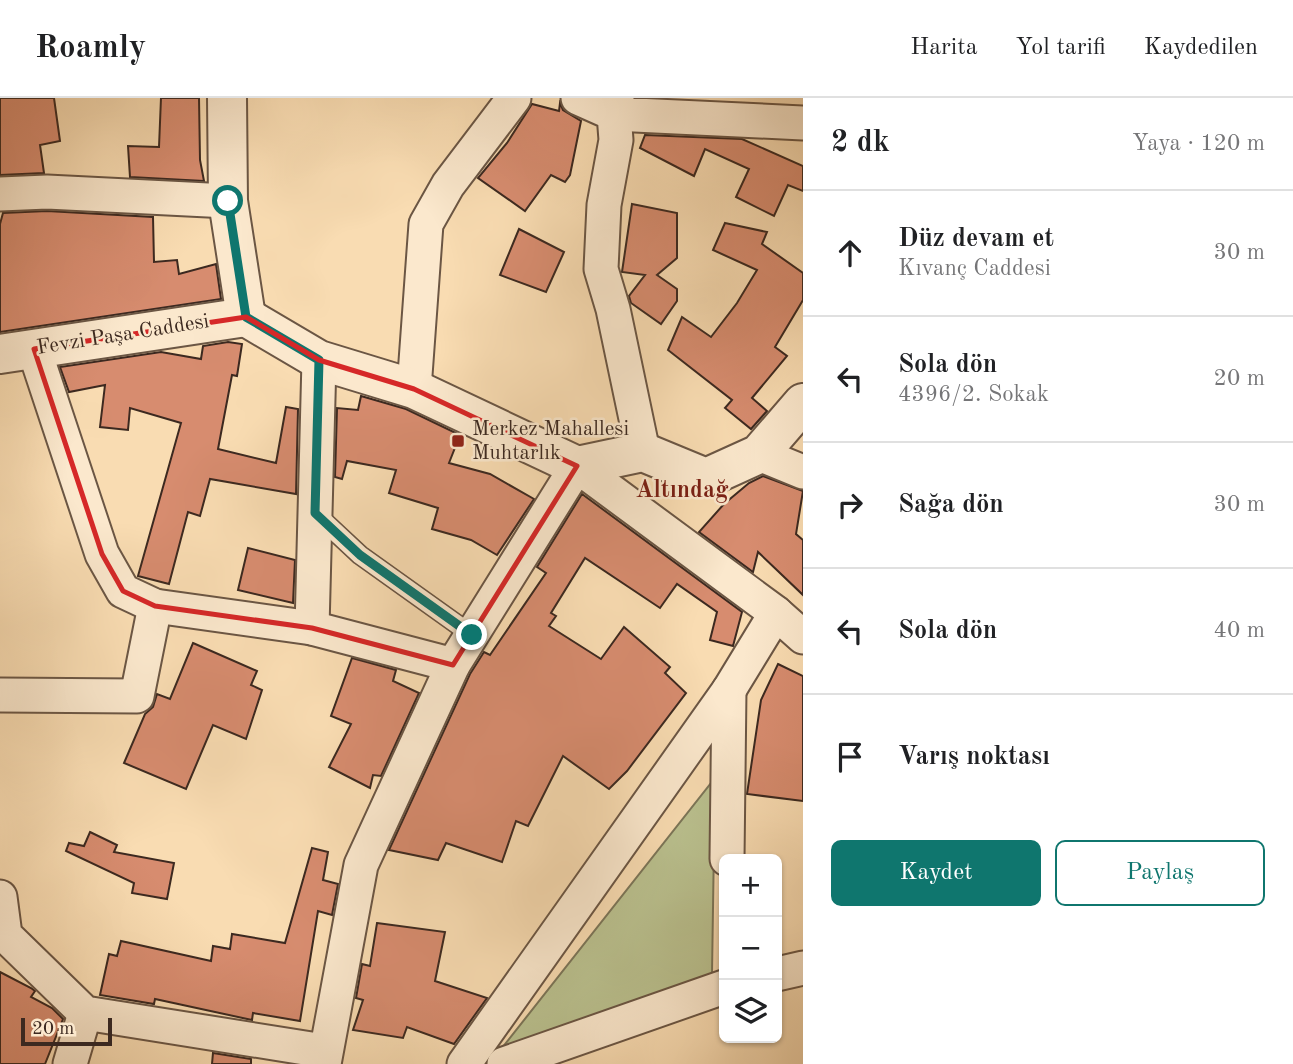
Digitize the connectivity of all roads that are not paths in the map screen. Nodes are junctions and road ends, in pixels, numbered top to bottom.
1 (227, 98) edge
2 (514, 98) edge
3 (578, 98) edge
4 (615, 106) edge
5 (803, 123) edge
6 (0, 194) edge
7 (228, 201) junction
8 (246, 317) junction
9 (17, 351) edge
10 (319, 360) junction
11 (414, 389) junction
12 (803, 403) edge
13 (643, 452) junction
14 (759, 454) junction
15 (577, 466) junction
16 (803, 472) edge
17 (315, 513) junction
18 (155, 606) junction
19 (776, 612) junction
20 (312, 628) junction
21 (472, 635) junction
22 (803, 637) edge
23 (453, 665) junction
24 (729, 690) junction
25 (0, 695) edge
26 (727, 854) edge
27 (0, 897) edge
28 (3, 940) edge
29 (803, 968) edge
30 (782, 973) edge
31 (719, 989) edge
32 (85, 1013) junction
33 (324, 1058) edge
34 (70, 1064) edge
35 (464, 1064) edge
36 (504, 1064) edge

1 - 7 street
2 - 11 street
3 - 4 street
4 - 5 street
4 - 13 street
6 - 7 street
7 - 8 street
8 - 9 street, Fevzi Paşa Caddesi
8 - 10 street
9 - 18 street
10 - 11 street
10 - 17 street
11 - 15 street
12 - 14 street
13 - 14 street
13 - 15 street
14 - 16 street
15 - 19 street
15 - 21 street
17 - 20 street
17 - 21 lane
18 - 20 street
18 - 25 street
19 - 22 street
19 - 24 street
20 - 23 street
21 - 23 street
23 - 33 street
24 - 26 street
24 - 35 street
27 - 28 street
28 - 32 street
29 - 30 street
31 - 36 street
32 - 33 street
32 - 34 street

